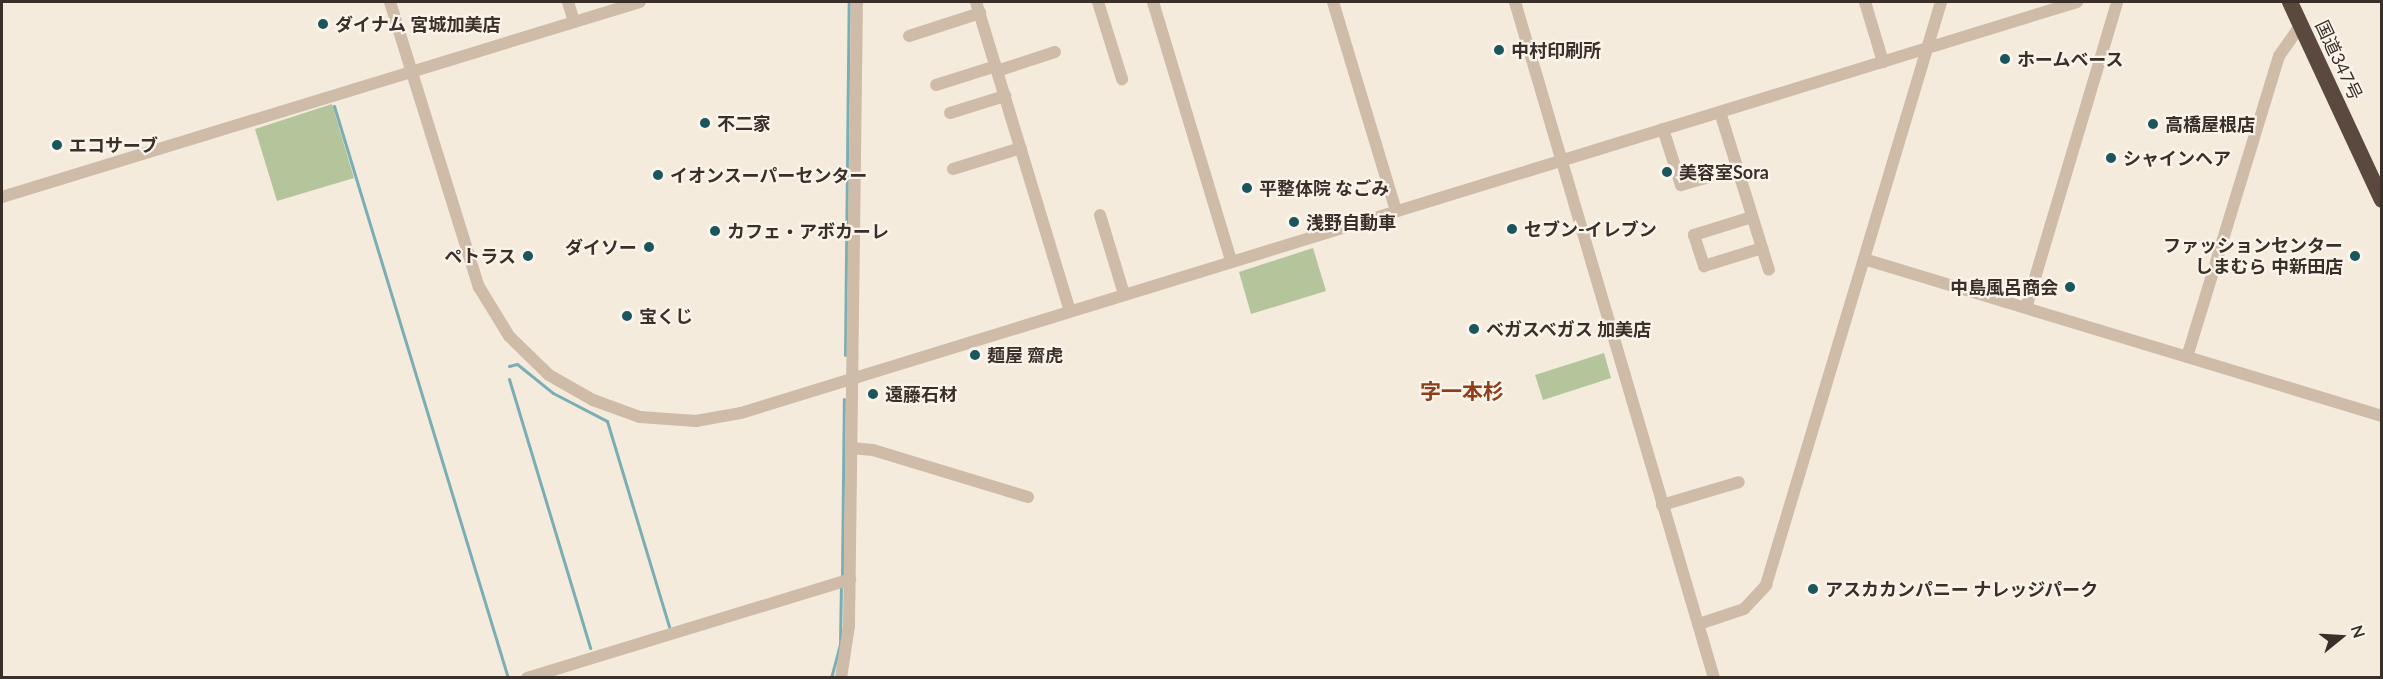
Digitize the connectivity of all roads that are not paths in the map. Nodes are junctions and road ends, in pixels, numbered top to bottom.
1 (390, 2) edge
2 (568, 2) edge
3 (640, 2) edge
4 (857, 2) edge
5 (1098, 2) edge
6 (1153, 2) edge
7 (1333, 2) edge
8 (1515, 2) edge
9 (1865, 2) edge
10 (1941, 2) edge
11 (2077, 2) edge
12 (2117, 2) edge
13 (2290, 2) edge
14 (978, 7) edge
15 (574, 22) junction
16 (2301, 24) junction
17 (909, 36) dead end
18 (1926, 48) junction
19 (1055, 52) dead end
20 (1883, 62) junction
21 (996, 68) junction
22 (412, 72) junction
23 (1122, 79) dead end
24 (936, 85) dead end
25 (1005, 96) junction
26 (950, 112) dead end
27 (1720, 112) junction
28 (1663, 129) junction
29 (1021, 148) junction
30 (1558, 162) junction
31 (953, 169) dead end
32 (1738, 169) junction
33 (2, 197) edge
34 (2382, 200) edge
35 (1396, 211) junction
36 (1100, 214) dead end
37 (1752, 217) junction
38 (1762, 248) junction
39 (1864, 259) junction
40 (1232, 261) junction
41 (1768, 270) dead end
42 (1124, 294) junction
43 (2026, 308) junction
44 (1070, 310) junction
45 (2187, 357) junction
46 (853, 377) junction
47 (2382, 416) edge
48 (850, 448) junction
49 (1739, 482) dead end
50 (1028, 497) dead end
51 (1662, 506) junction
52 (843, 580) junction
53 (1699, 624) junction
54 (527, 678) edge
55 (841, 678) edge
56 (1714, 678) edge

1 - 22 street
2 - 15 street
3 - 15 street
4 - 46 street
5 - 23 street
6 - 40 street
7 - 35 street
8 - 30 street
9 - 20 street
10 - 18 street
11 - 18 street
12 - 43 street
13 - 16 highway, 国道347号
14 - 17 street
14 - 21 street
15 - 22 street
16 - 34 highway, 国道347号
16 - 45 street
18 - 20 street
18 - 39 street
19 - 21 street
20 - 27 street
21 - 24 street
21 - 25 street
22 - 33 street
22 - 46 street
25 - 26 street
25 - 29 street
27 - 28 street
27 - 32 street
28 - 30 street
28 - 32 street
29 - 31 street
29 - 44 street
30 - 35 street
30 - 51 street
32 - 37 street
35 - 40 street
36 - 42 street
37 - 38 street
37 - 38 street
38 - 41 street
39 - 43 street
39 - 53 street
40 - 42 street
42 - 44 street
43 - 45 street
44 - 46 street
45 - 47 street
46 - 48 street
48 - 50 street
48 - 52 street
49 - 51 street
51 - 53 street
52 - 54 street
52 - 55 street
53 - 56 street

